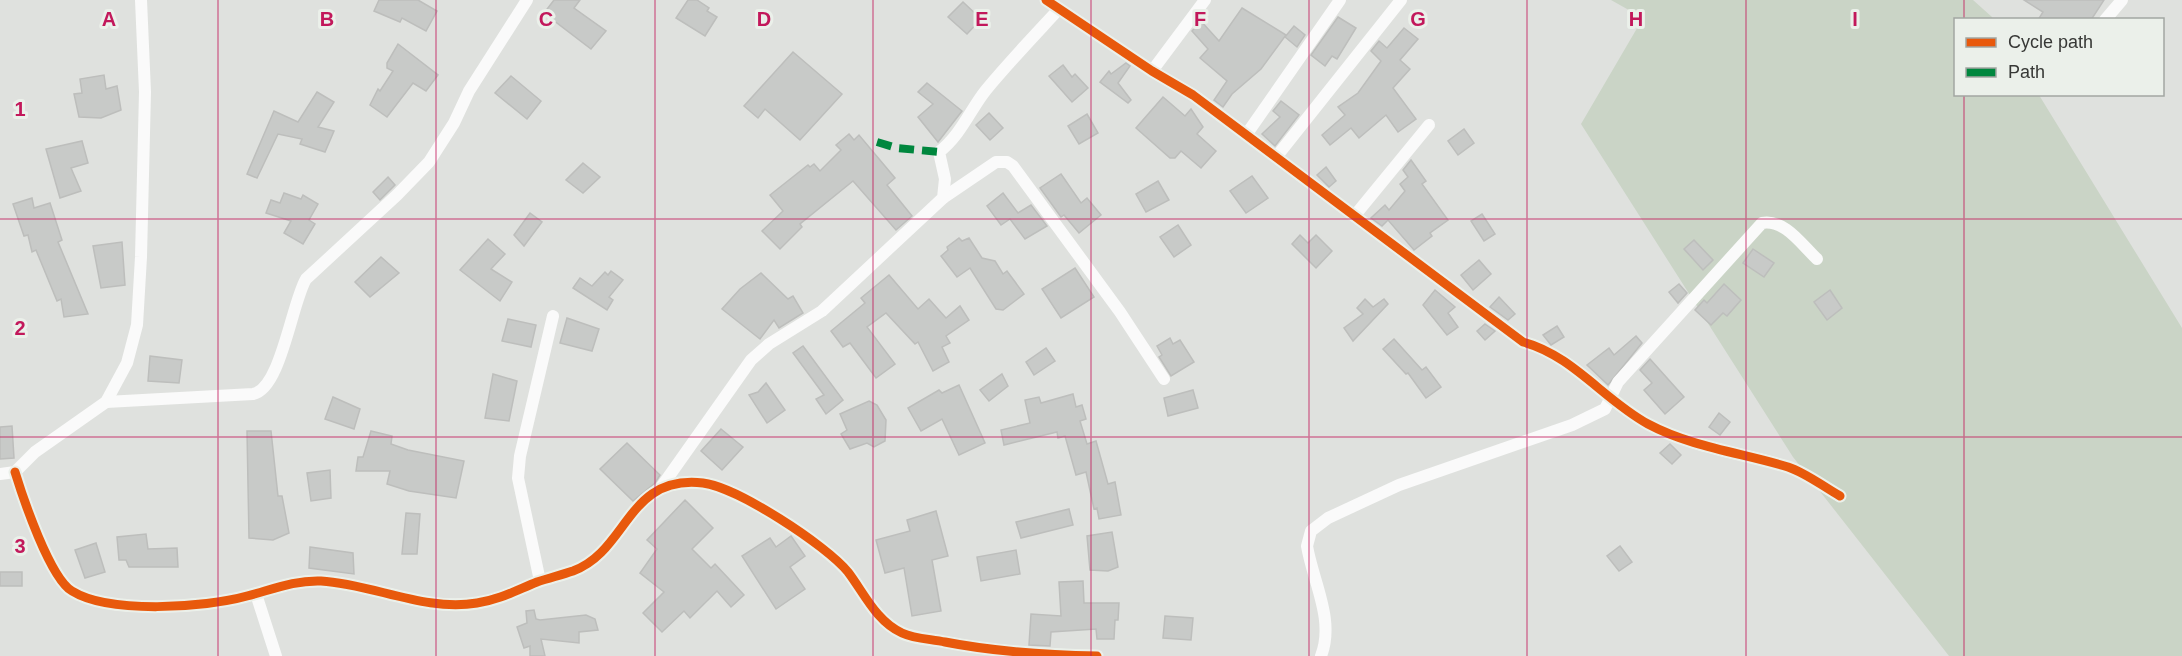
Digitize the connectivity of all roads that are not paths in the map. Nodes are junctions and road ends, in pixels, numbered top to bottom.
1 (141, 0) edge
2 (527, 0) edge
3 (1046, 0) edge
4 (1205, 0) edge
5 (1340, 0) edge
6 (1401, 0) edge
7 (2122, 0) edge
8 (1058, 10) junction
9 (2107, 18) edge
10 (1152, 71) junction
11 (1429, 125) dead end
12 (1246, 135) junction
13 (1277, 156) junction
14 (943, 198) junction
15 (1356, 214) junction
16 (1817, 259) dead end
17 (553, 316) dead end
18 (1164, 379) dead end
19 (1611, 400) junction
20 (106, 402) junction
21 (15, 472) junction
22 (0, 474) edge
23 (662, 486) junction
24 (1840, 496) dead end
25 (540, 581) junction
26 (255, 594) junction
27 (276, 656) edge
28 (1097, 656) edge
29 (1321, 656) edge

1 - 20 street
2 - 20 street
3 - 8 street
4 - 10 street
5 - 12 street
6 - 13 street
7 - 9 street
8 - 10 street
8 - 14 street
10 - 12 street
11 - 15 street
12 - 13 street
13 - 15 street
14 - 18 street
14 - 23 street
15 - 19 street
16 - 19 street
17 - 25 street
19 - 24 street
19 - 29 street
20 - 21 street
21 - 22 street
21 - 26 street
23 - 25 street
23 - 28 street
25 - 26 street
26 - 27 street

